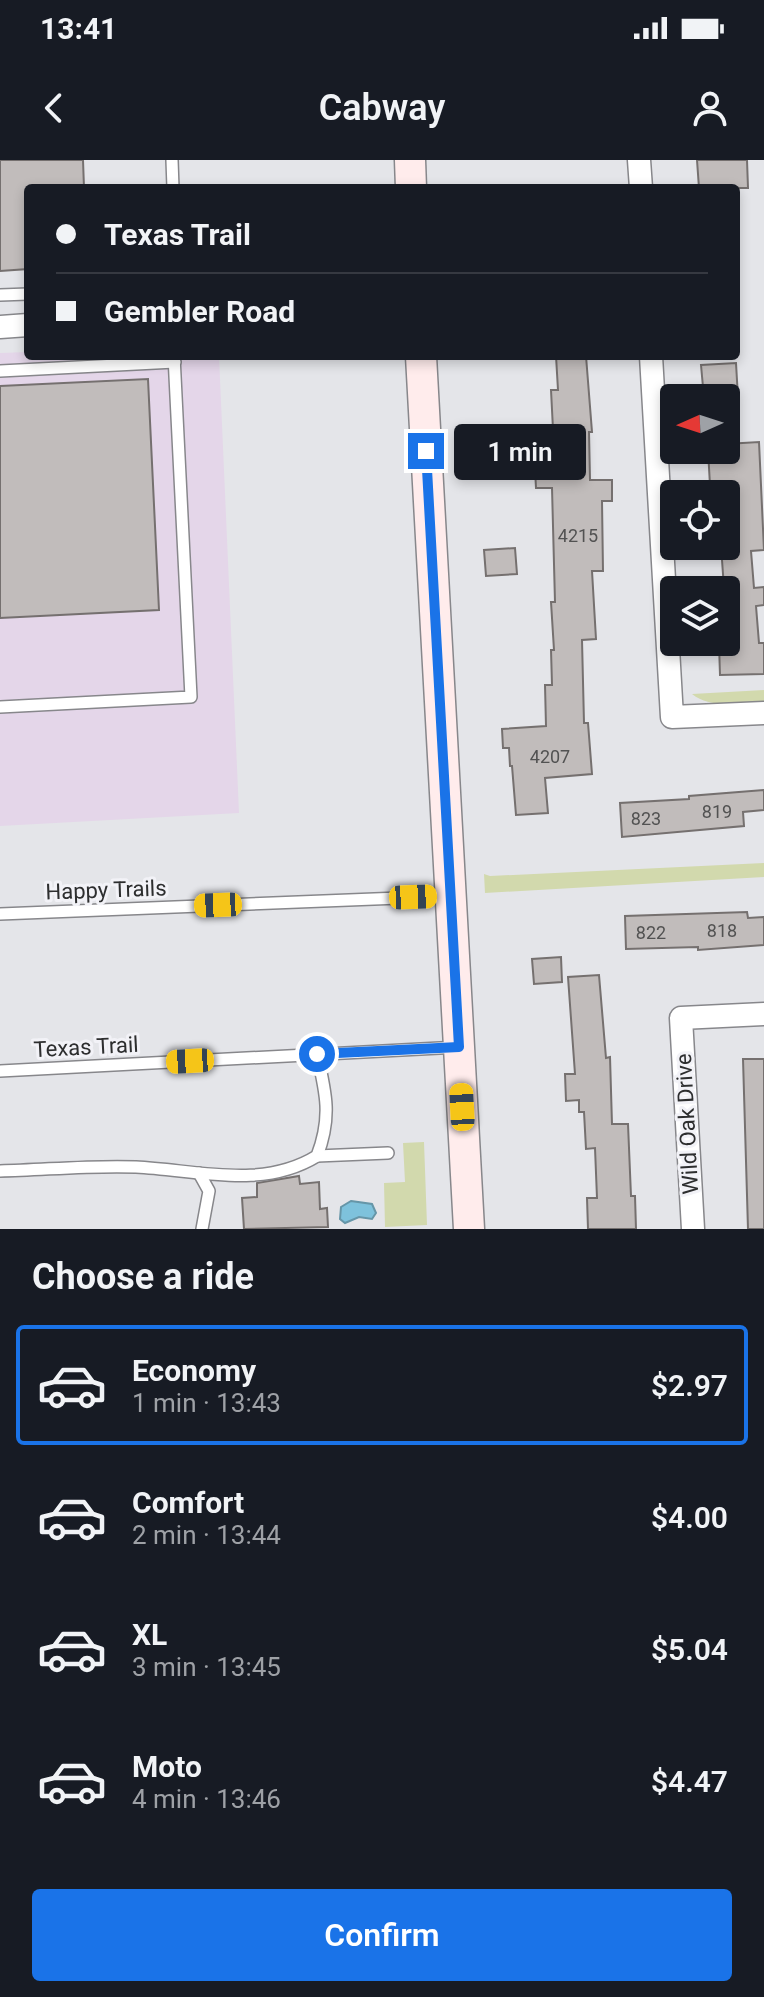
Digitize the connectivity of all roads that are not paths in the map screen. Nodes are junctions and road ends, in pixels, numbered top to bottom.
1 (172, 160) edge
2 (410, 160) edge
3 (639, 160) edge
4 (173, 184) edge
5 (411, 184) edge
6 (641, 184) edge
7 (24, 294) edge
8 (0, 295) edge
9 (24, 325) edge
10 (0, 327) edge
11 (160, 360) edge
12 (174, 360) edge
13 (421, 360) edge
14 (651, 360) edge
15 (0, 371) edge
16 (0, 707) edge
17 (764, 713) edge
18 (450, 896) junction
19 (0, 914) edge
20 (764, 1014) edge
21 (459, 1047) junction
22 (317, 1054) junction
23 (0, 1071) edge
24 (388, 1153) dead end
25 (317, 1156) junction
26 (0, 1171) edge
27 (199, 1173) junction
28 (202, 1229) edge
29 (469, 1229) edge
30 (693, 1229) edge

1 - 4 lane
2 - 5 main road
3 - 6 street
7 - 8 lane
9 - 10 street
11 - 15 lane
12 - 16 lane
13 - 18 main road
14 - 17 street
18 - 19 lane, Happy Trails
18 - 21 main road
20 - 30 street, Wild Oak Drive
21 - 22 lane, Texas Trail
21 - 29 main road
22 - 23 lane, Texas Trail
22 - 25 lane
24 - 25 lane
25 - 27 lane
26 - 27 lane
27 - 28 lane

